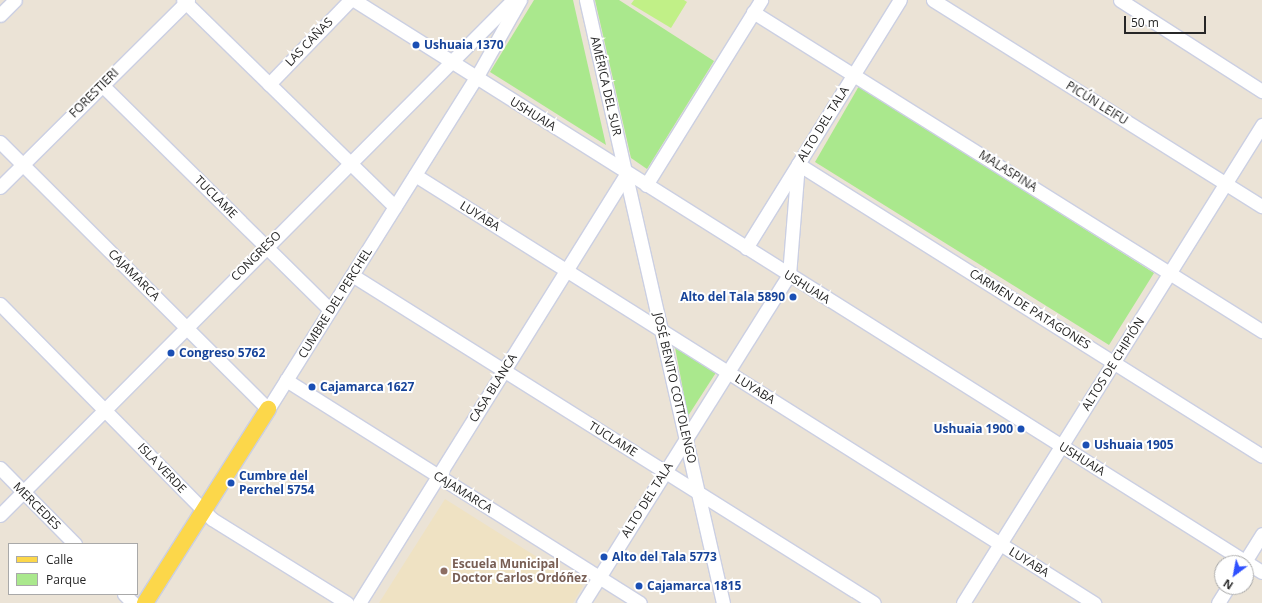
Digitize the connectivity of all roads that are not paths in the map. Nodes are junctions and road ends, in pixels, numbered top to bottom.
1 (15, 0) edge
2 (350, 0) edge
3 (354, 0) edge
4 (514, 0) edge
5 (520, 0) edge
6 (586, 0) edge
7 (761, 0) edge
8 (900, 0) edge
9 (933, 0) edge
10 (1120, 0) edge
11 (185, 1) edge
12 (754, 12) junction
13 (0, 15) edge
14 (450, 62) junction
15 (854, 74) junction
16 (476, 78) junction
17 (269, 84) junction
18 (102, 85) junction
19 (1262, 91) edge
20 (1262, 125) edge
21 (0, 142) edge
22 (349, 163) junction
23 (798, 164) junction
24 (22, 165) junction
25 (626, 173) junction
26 (415, 175) junction
27 (1225, 183) junction
28 (646, 185) junction
29 (0, 187) edge
30 (1262, 206) edge
31 (395, 207) junction
32 (266, 247) junction
33 (746, 248) junction
34 (566, 270) junction
35 (1170, 272) junction
36 (789, 275) junction
37 (352, 276) junction
38 (0, 304) edge
39 (330, 310) junction
40 (185, 327) junction
41 (662, 330) junction
42 (1262, 331) edge
43 (1114, 362) junction
44 (504, 371) junction
45 (728, 372) junction
46 (286, 380) junction
47 (268, 409) junction
48 (105, 410) junction
49 (686, 438) junction
50 (1061, 446) junction
51 (1262, 456) edge
52 (0, 468) edge
53 (665, 472) junction
54 (438, 476) junction
55 (23, 491) junction
56 (698, 492) junction
57 (203, 511) junction
58 (0, 515) edge
59 (1262, 534) edge
60 (74, 543) edge
61 (1000, 544) junction
62 (1233, 555) edge
63 (1248, 555) edge
64 (599, 577) junction
65 (125, 595) edge
66 (133, 603) edge
67 (146, 603) edge
68 (347, 603) edge
69 (359, 603) edge
70 (583, 603) edge
71 (640, 603) edge
72 (723, 603) edge
73 (874, 603) edge
74 (963, 603) edge
75 (1094, 603) edge

1 - 13 street
2 - 17 street, LAS CAÑAS
3 - 14 street, USHUAIA
4 - 14 street, CONGRESO
5 - 16 street, CUMBRE DEL PERCHEL
6 - 25 street, AMÉRICA DEL SUR
7 - 12 street
8 - 15 street, ALTO DEL TALA
9 - 27 street, PICÚN LEIFU
10 - 19 street
11 - 17 street
11 - 18 street, FORESTIERI
12 - 15 street, MALASPINA
12 - 28 street
14 - 16 street, USHUAIA
14 - 22 street, CONGRESO
15 - 23 street, ALTO DEL TALA
15 - 35 street, MALASPINA
16 - 25 street, USHUAIA
16 - 26 street, CUMBRE DEL PERCHEL
17 - 22 street
18 - 24 street, FORESTIERI
18 - 32 street, TUCLAME
20 - 27 street, ALTOS DE CHIPIÓN
21 - 24 street, CAJAMARCA
22 - 31 street
22 - 32 street, CONGRESO
23 - 33 street, ALTO DEL TALA
23 - 36 street
23 - 43 street, CARMEN DE PATAGONES
24 - 29 street, FORESTIERI
24 - 40 street, CAJAMARCA
25 - 28 street, USHUAIA
25 - 34 street, CASA BLANCA
25 - 41 street, JOSÉ BENITO COTTOLENGO
26 - 31 street, CUMBRE DEL PERCHEL
26 - 34 street, LUYABA
27 - 30 street, PICÚN LEIFU
27 - 35 street, ALTOS DE CHIPIÓN
28 - 33 street, USHUAIA
31 - 37 street, CUMBRE DEL PERCHEL
32 - 39 street, TUCLAME
32 - 40 street, CONGRESO
33 - 36 street, USHUAIA
34 - 41 street, LUYABA
34 - 44 street, CASA BLANCA
35 - 42 street, MALASPINA
35 - 43 street, ALTOS DE CHIPIÓN
36 - 45 street, ALTO DEL TALA
36 - 50 street, USHUAIA
37 - 39 street, CUMBRE DEL PERCHEL
37 - 44 street, TUCLAME
38 - 48 street, ISLA VERDE
39 - 46 street, CUMBRE DEL PERCHEL
40 - 47 street, CAJAMARCA
40 - 48 street, CONGRESO
41 - 45 street, LUYABA
41 - 49 street, JOSÉ BENITO COTTOLENGO
43 - 50 street, ALTOS DE CHIPIÓN
43 - 51 street, CARMEN DE PATAGONES
44 - 53 street, TUCLAME
44 - 54 street, CASA BLANCA
45 - 49 street, ALTO DEL TALA
45 - 61 street, LUYABA
46 - 47 street, CUMBRE DEL PERCHEL
46 - 54 street, CAJAMARCA
47 - 57 main road, CUMBRE DEL PERCHEL
48 - 55 street, CONGRESO
48 - 57 street, ISLA VERDE
49 - 53 street, ALTO DEL TALA
49 - 56 street, JOSÉ BENITO COTTOLENGO
50 - 61 street, ALTOS DE CHIPIÓN
50 - 62 street, USHUAIA
52 - 55 street, MERCEDES
53 - 56 street, TUCLAME
53 - 64 street, ALTO DEL TALA
54 - 64 street, CAJAMARCA
54 - 69 street, CASA BLANCA
55 - 58 street, CONGRESO
55 - 60 street, MERCEDES
56 - 72 street, JOSÉ BENITO COTTOLENGO
56 - 73 street, TUCLAME
57 - 67 main road, CUMBRE DEL PERCHEL
57 - 68 street, ISLA VERDE
59 - 63 street
61 - 74 street, ALTOS DE CHIPIÓN
61 - 75 street, LUYABA
64 - 70 street, ALTO DEL TALA
64 - 71 street, CAJAMARCA
65 - 66 street

